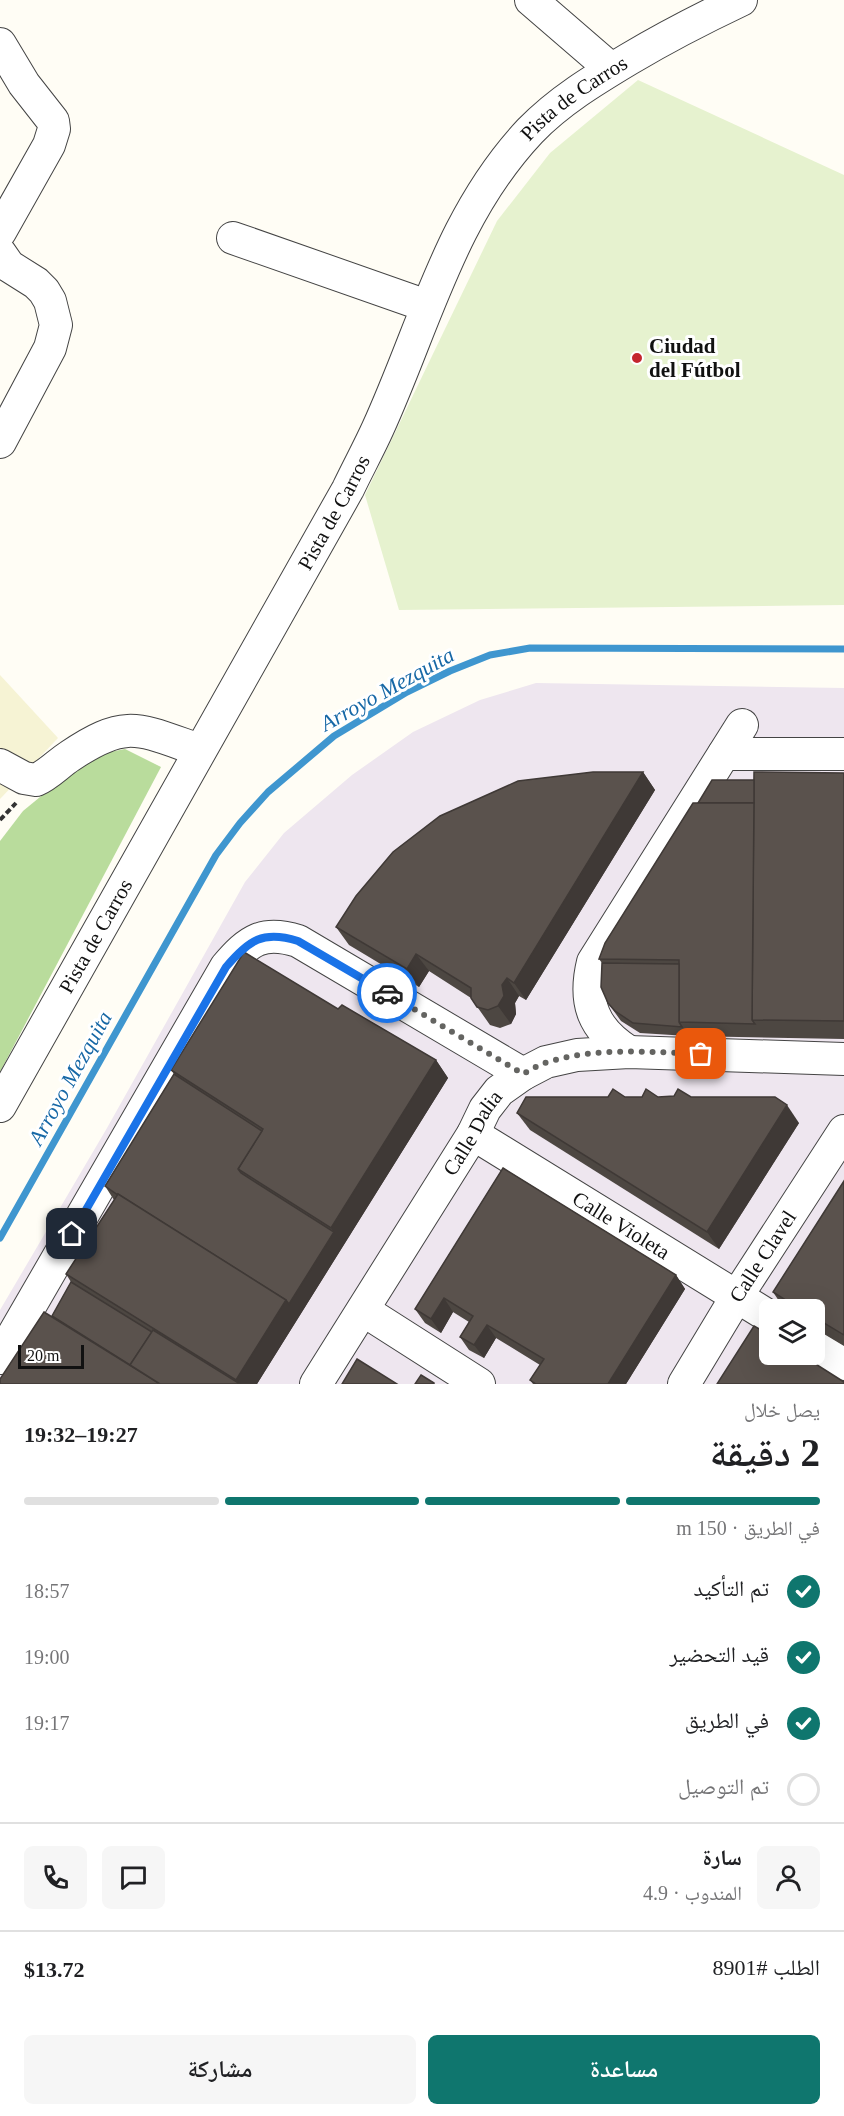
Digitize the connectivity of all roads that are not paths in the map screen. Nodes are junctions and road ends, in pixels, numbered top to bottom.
1 (531, 0) edge
2 (741, 0) edge
3 (0, 44) edge
4 (611, 69) junction
5 (0, 90) edge
6 (43, 109) junction
7 (0, 232) edge
8 (233, 238) dead end
9 (0, 254) edge
10 (427, 306) junction
11 (0, 442) edge
12 (742, 725) dead end
13 (199, 750) junction
14 (844, 753) edge
15 (724, 754) junction
16 (0, 765) edge
17 (629, 1052) junction
18 (844, 1059) edge
19 (523, 1074) junction
20 (0, 1106) edge
21 (844, 1131) edge
22 (473, 1134) junction
23 (737, 1296) junction
24 (363, 1310) junction
25 (759, 1310) edge
26 (825, 1353) edge
27 (0, 1358) edge
28 (844, 1364) edge
29 (316, 1384) edge
30 (479, 1384) edge
31 (684, 1384) edge

1 - 4 street
2 - 4 street, Pista de Carros
3 - 6 street
4 - 10 street, Pista de Carros
5 - 6 street
6 - 7 street
8 - 10 street
9 - 11 street
10 - 13 street, Pista de Carros
12 - 15 street
13 - 16 street
13 - 20 street, Pista de Carros
14 - 15 street
15 - 17 street
17 - 18 street, Calle Dalia
17 - 19 street, Calle Dalia
19 - 22 street, Calle Dalia
19 - 27 street
21 - 23 street, Calle Clavel
22 - 23 street, Calle Violeta
22 - 24 street, Calle Dalia
23 - 25 street, Calle Violeta
23 - 31 street, Calle Clavel
24 - 29 street, Calle Dalia
24 - 30 street
26 - 28 street

